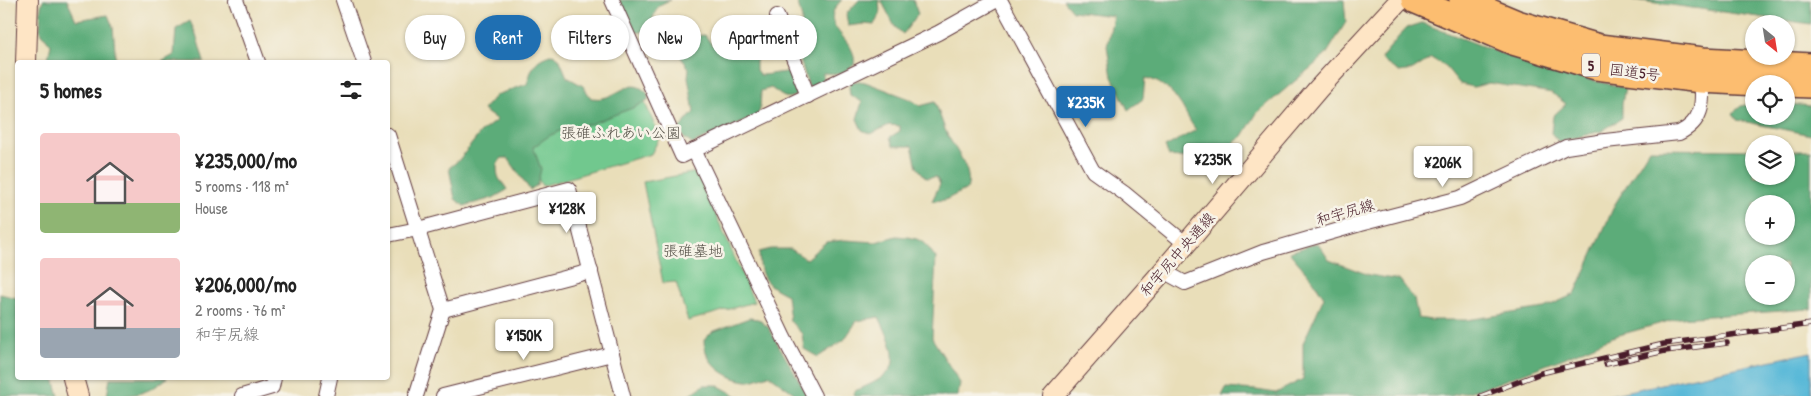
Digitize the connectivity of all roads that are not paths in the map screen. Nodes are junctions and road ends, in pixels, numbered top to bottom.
1 (28, 0) edge
2 (236, 0) edge
3 (344, 0) edge
4 (612, 0) edge
5 (998, 0) edge
6 (1400, 0) edge
7 (1414, 0) edge
8 (1462, 0) edge
9 (26, 60) edge
10 (257, 60) edge
11 (363, 60) edge
12 (794, 60) edge
13 (1811, 66) edge
14 (1701, 80) junction
15 (1745, 82) edge
16 (1795, 84) edge
17 (1811, 85) edge
18 (808, 96) junction
19 (390, 142) edge
20 (694, 150) junction
21 (418, 229) junction
22 (390, 235) edge
23 (1186, 244) junction
24 (591, 271) junction
25 (1163, 271) junction
26 (443, 310) junction
27 (612, 354) junction
28 (74, 380) edge
29 (274, 380) edge
30 (330, 380) edge
31 (78, 396) edge
32 (242, 396) edge
33 (326, 396) edge
34 (416, 396) edge
35 (443, 396) edge
36 (623, 396) edge
37 (814, 396) edge
38 (1053, 396) edge

1 - 9 street
2 - 10 street
3 - 11 street
4 - 20 street
5 - 18 street
5 - 23 street
6 - 23 street, 和宇尻中央通線
7 - 14 highway, 国道5号 / 5
8 - 13 highway, 国道5号 / 5
12 - 18 street
14 - 15 highway, 国道5号 / 5
14 - 25 street, 和宇尻線
16 - 17 highway
18 - 20 street
19 - 21 street
20 - 37 street
21 - 22 street
21 - 24 street
21 - 26 street
23 - 25 street, 和宇尻中央通線
24 - 26 street
24 - 27 street
25 - 38 street, 和宇尻中央通線
26 - 34 street
27 - 35 street
27 - 36 street
28 - 31 street
29 - 32 street
30 - 33 street

